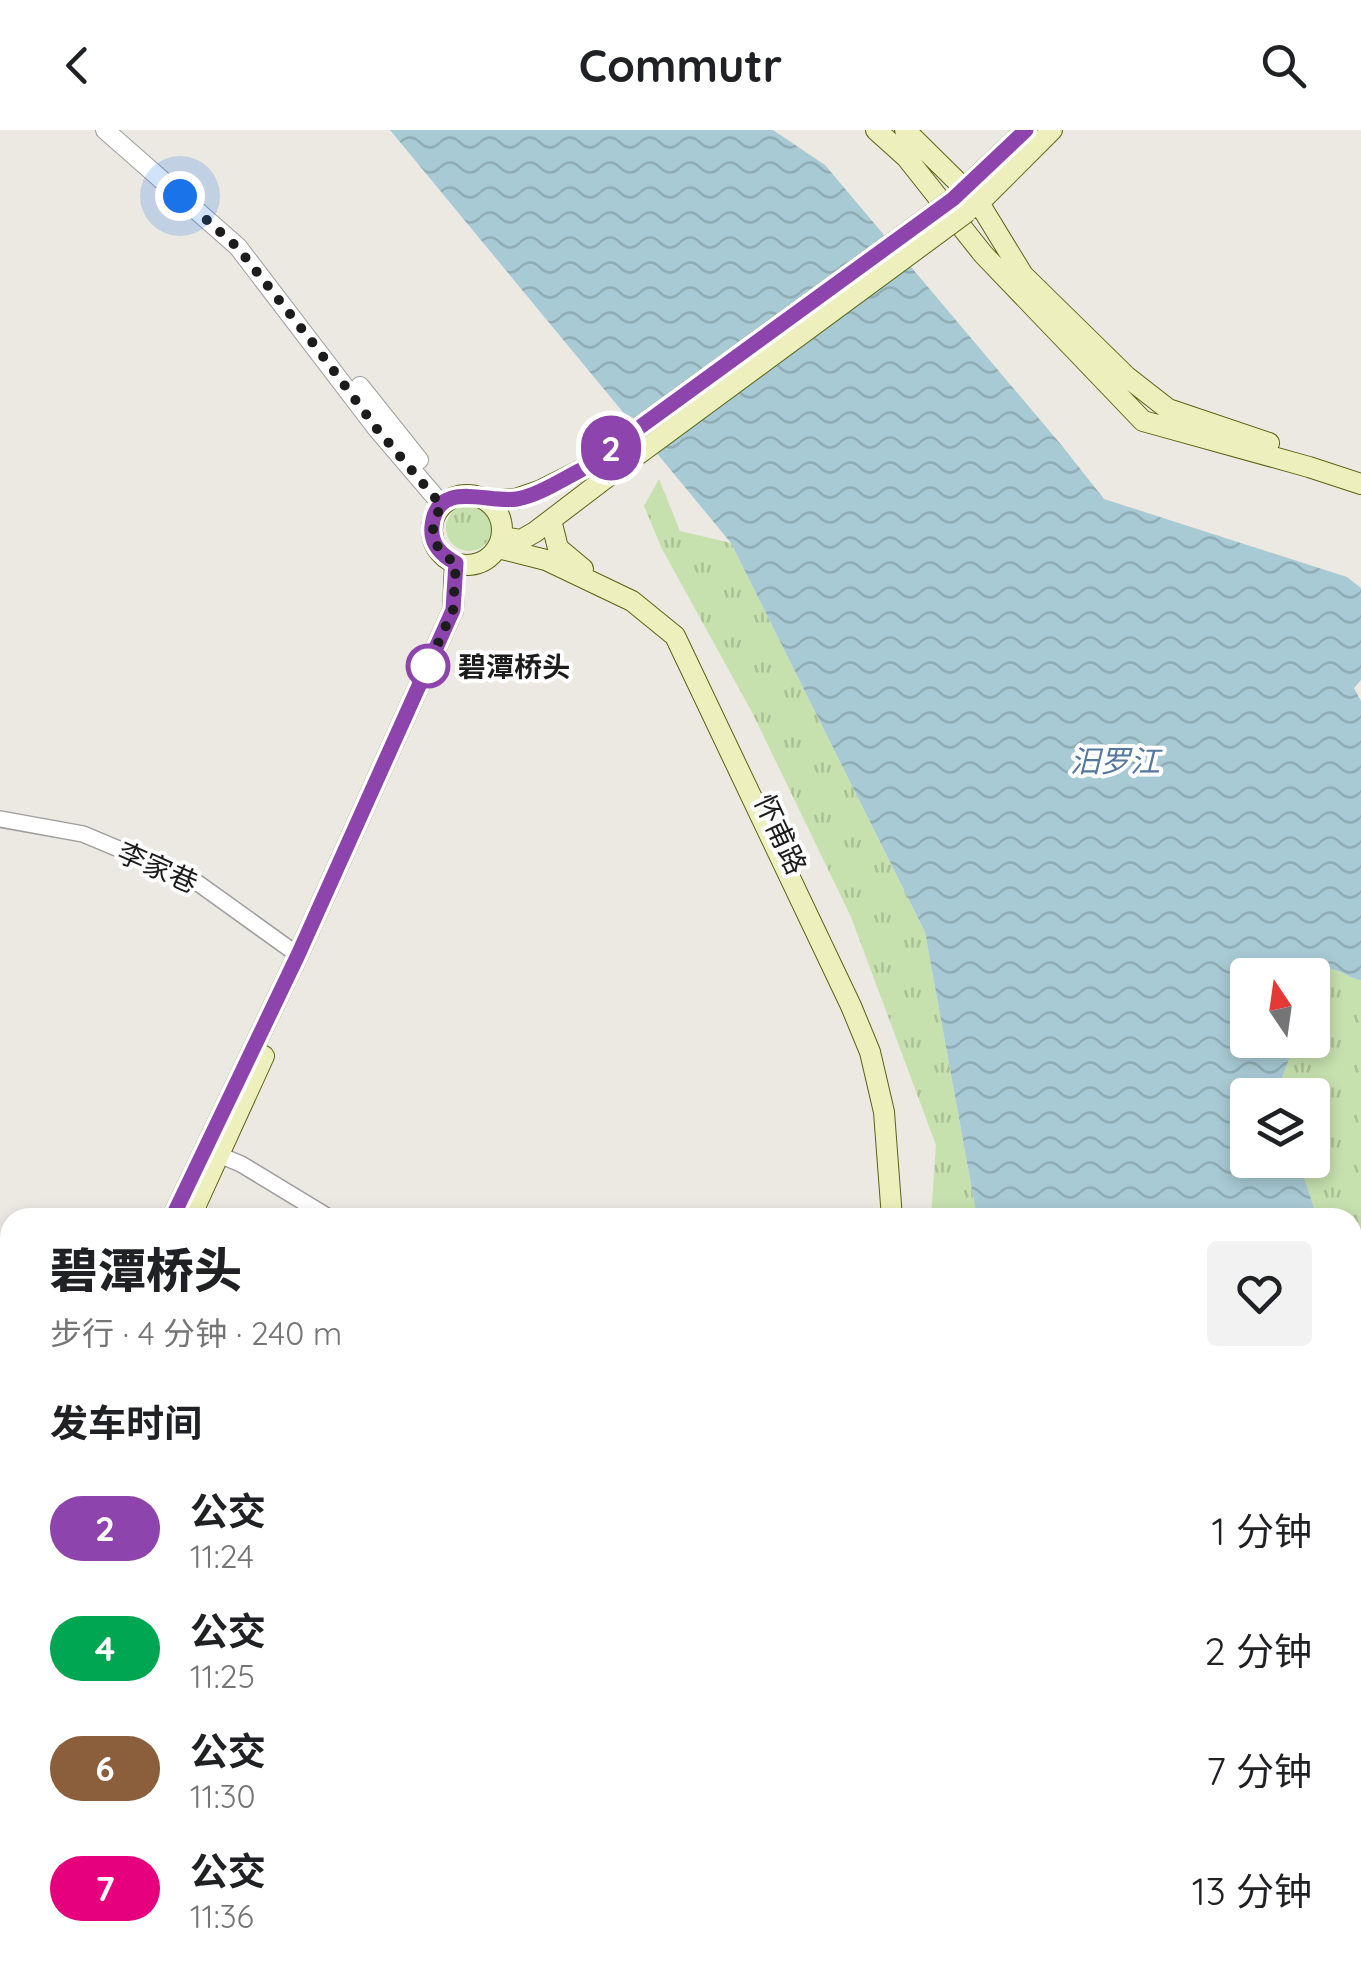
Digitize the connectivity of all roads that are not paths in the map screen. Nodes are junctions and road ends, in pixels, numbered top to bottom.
1 (106, 130) edge
2 (119, 130) edge
3 (876, 130) edge
4 (905, 130) edge
5 (1026, 130) edge
6 (1052, 130) edge
7 (966, 200) junction
8 (1361, 474) edge
9 (1361, 484) edge
10 (484, 499) junction
11 (446, 502) junction
12 (552, 520) junction
13 (500, 543) junction
14 (461, 564) junction
15 (0, 819) edge
16 (298, 955) junction
17 (211, 1152) junction
18 (178, 1208) edge
19 (193, 1208) edge
20 (314, 1208) edge
21 (891, 1208) edge
22 (900, 1208) edge

1 - 11 street
2 - 11 street
3 - 9 main road
4 - 7 main road
5 - 7 main road
6 - 7 main road
7 - 8 main road
7 - 10 main road, bridge
7 - 12 main road, bridge
10 - 11 main road
10 - 13 main road
11 - 14 main road
12 - 13 main road
12 - 22 main road, 怀甫路
13 - 14 main road
13 - 21 main road
14 - 16 main road
14 - 17 main road
15 - 16 street, 李家巷
16 - 17 main road
17 - 18 main road
17 - 19 main road
17 - 20 street

